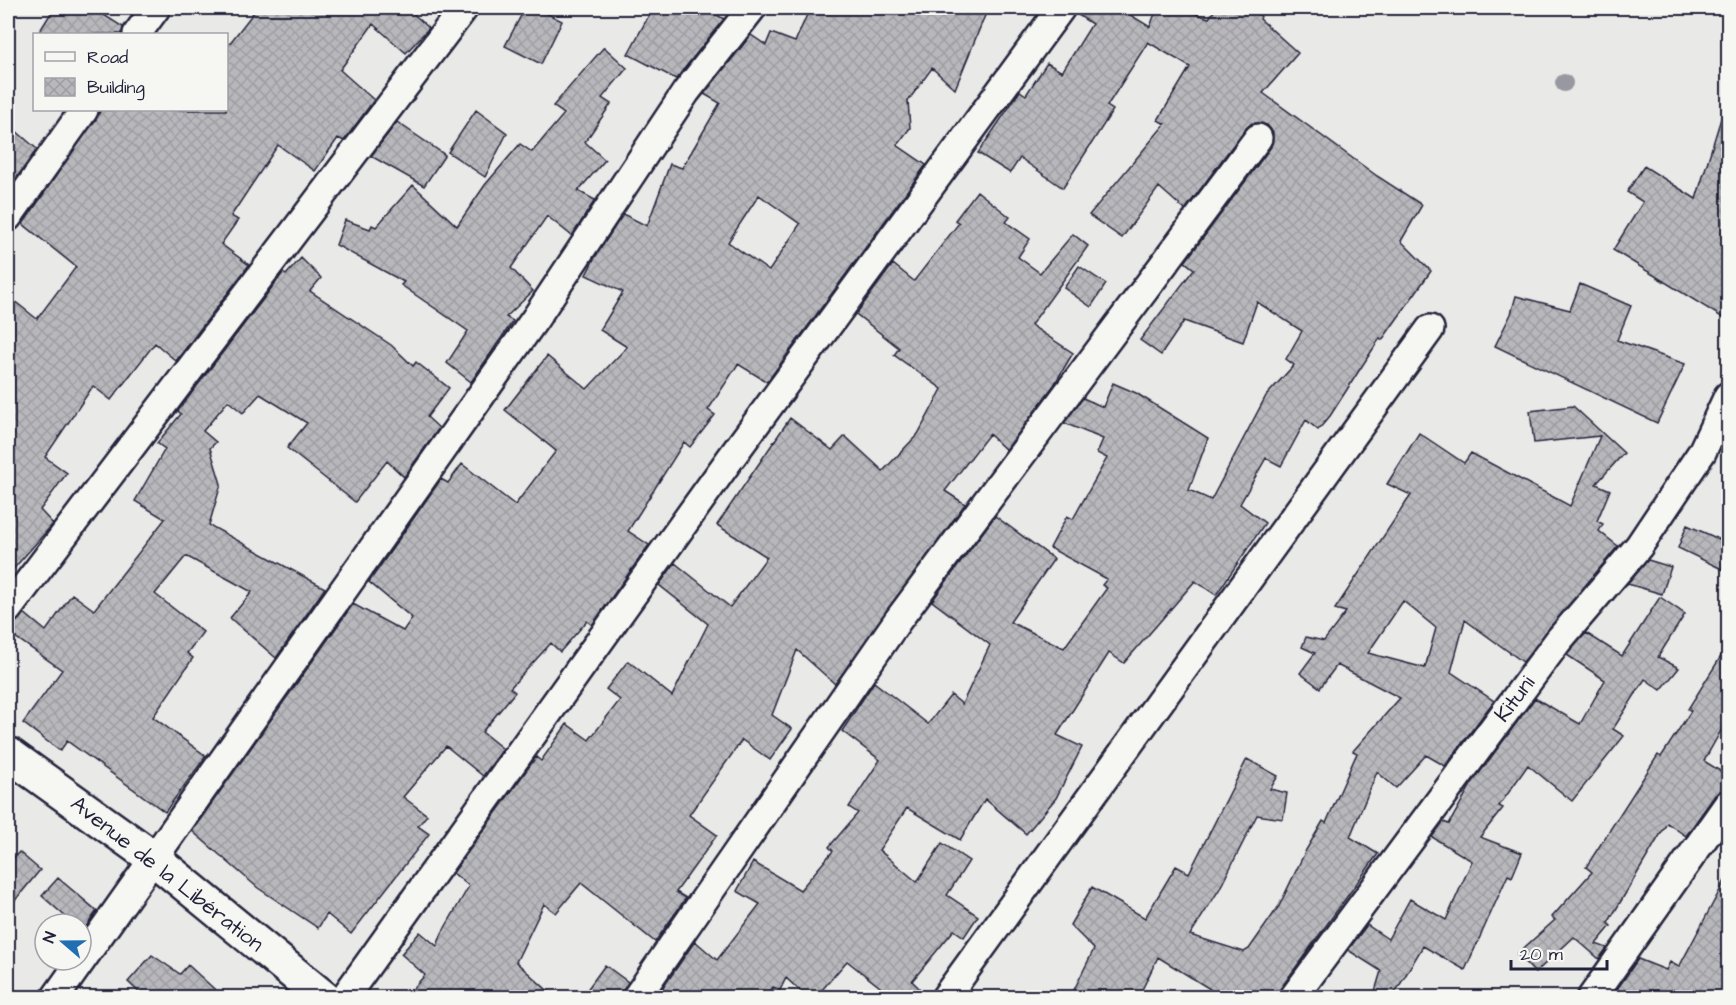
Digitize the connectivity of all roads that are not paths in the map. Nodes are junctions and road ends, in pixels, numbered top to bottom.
1 (156, 8) edge
2 (464, 8) edge
3 (752, 8) edge
4 (1060, 8) edge
5 (138, 33) edge
6 (83, 111) edge
7 (1258, 138) dead end
8 (8, 217) edge
9 (1430, 329) dead end
10 (1728, 396) edge
11 (8, 609) edge
12 (8, 754) edge
13 (1728, 804) edge
14 (153, 858) junction
15 (56, 998) edge
16 (324, 998) edge
17 (344, 998) edge
18 (636, 998) edge
19 (945, 998) edge
20 (1293, 998) edge
21 (1591, 998) edge

1 - 5 street
2 - 11 street
3 - 14 street
4 - 17 street
6 - 8 street
7 - 18 street
9 - 19 street
10 - 20 street, Kituni
12 - 14 highway, Avenue de la Libération
13 - 21 street
14 - 15 street
14 - 16 highway, Avenue de la Libération

